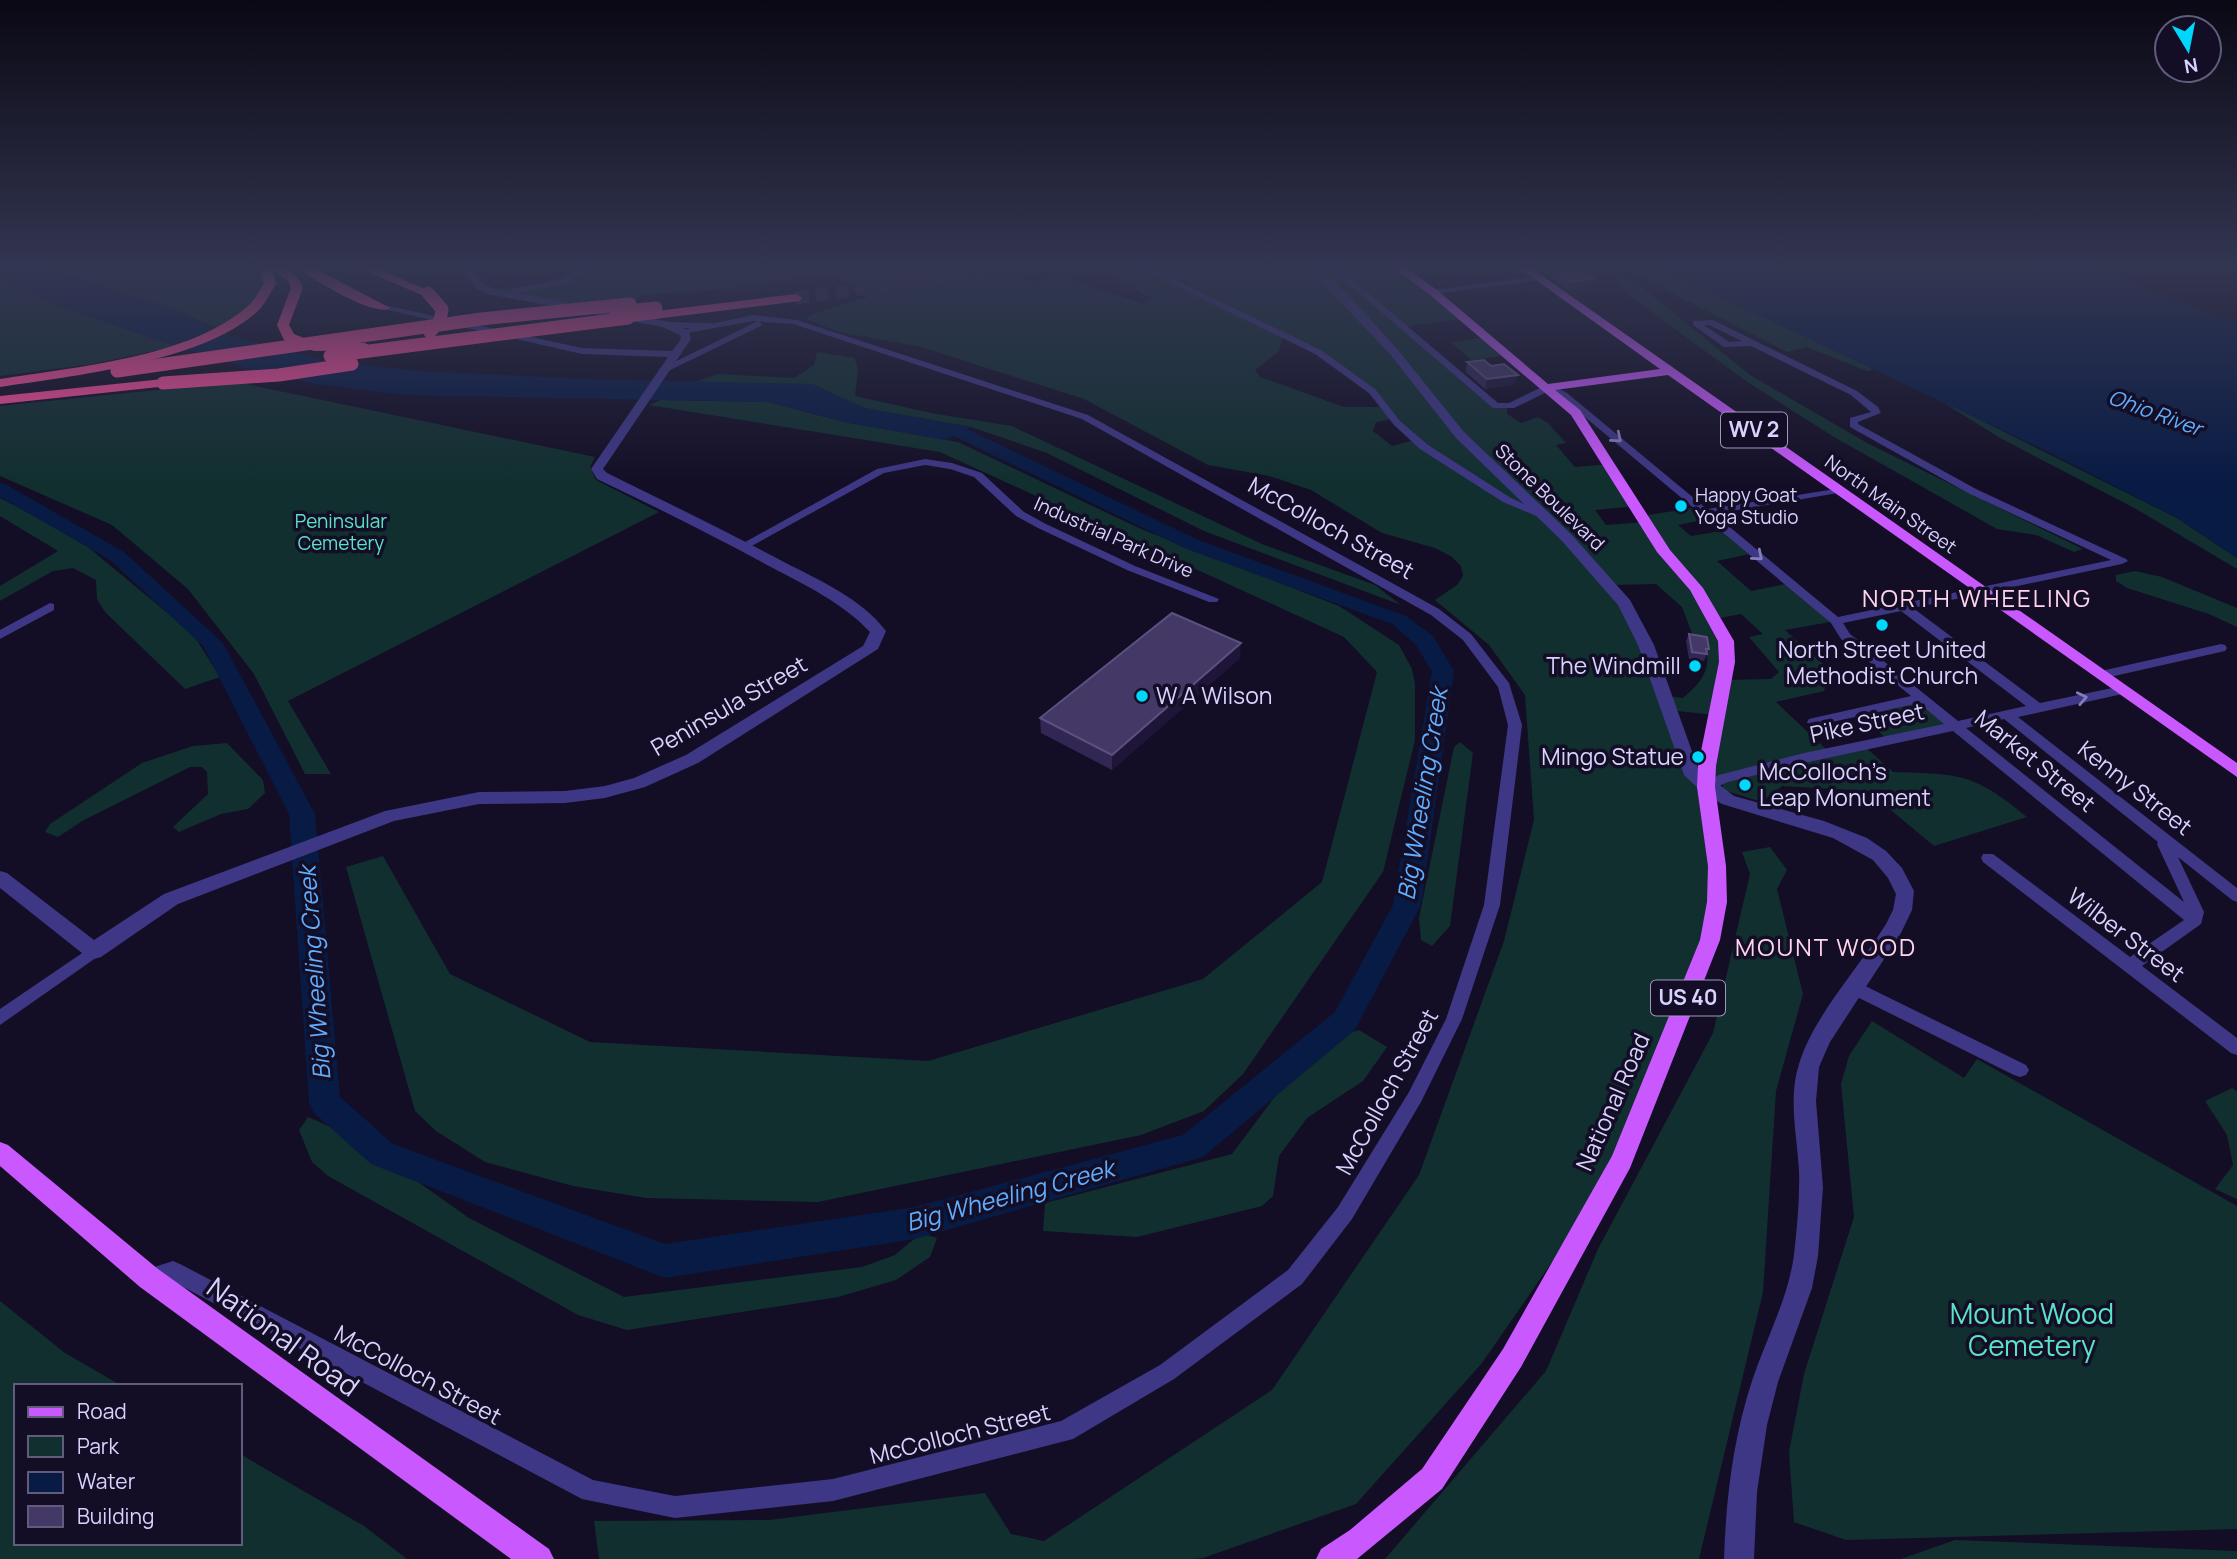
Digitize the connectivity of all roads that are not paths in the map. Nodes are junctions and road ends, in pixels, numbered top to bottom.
1 (191, 341) edge
2 (294, 341) edge
3 (326, 341) edge
4 (414, 341) edge
5 (416, 341) edge
6 (427, 341) edge
7 (535, 341) edge
8 (681, 341) edge
9 (724, 341) edge
10 (851, 341) edge
11 (1295, 341) edge
12 (1384, 341) edge
13 (1419, 341) edge
14 (1492, 341) edge
15 (1627, 341) edge
16 (1721, 341) edge
17 (1748, 341) edge
18 (1752, 343) junction
19 (673, 354) junction
20 (1670, 371) junction
21 (662, 372) junction
22 (159, 380) junction
23 (0, 384) edge
24 (1549, 387) junction
25 (0, 399) edge
26 (1838, 490) junction
27 (1706, 512) junction
28 (1545, 516) junction
29 (744, 546) junction
30 (1980, 591) junction
31 (1213, 599) dead end
32 (50, 607) dead end
33 (1904, 607) junction
34 (1836, 621) junction
35 (0, 635) edge
36 (2221, 648) dead end
37 (2101, 676) junction
38 (2122, 690) junction
39 (1921, 698) junction
40 (2037, 708) junction
41 (2007, 715) junction
42 (1814, 722) dead end
43 (1956, 726) junction
44 (2237, 771) edge
45 (1706, 787) junction
46 (2163, 840) junction
47 (1988, 858) dead end
48 (0, 878) edge
49 (2237, 896) edge
50 (2195, 920) junction
51 (94, 951) junction
52 (2130, 966) junction
53 (1853, 987) junction
54 (0, 1018) edge
55 (2237, 1048) edge
56 (2020, 1070) dead end
57 (0, 1152) edge
58 (149, 1278) junction
59 (539, 1559) edge
60 (1331, 1559) edge
61 (1739, 1559) edge

1 - 23 highway
2 - 4 highway, bridge
3 - 23 highway, bridge
5 - 22 highway, bridge
6 - 22 highway, bridge
7 - 19 street
8 - 19 street, Peninsula Street
9 - 21 street
10 - 58 street, McColloch Street
11 - 28 street
12 - 28 street, Stone Boulevard
13 - 24 street
14 - 24 main road, Market Street / US 40
15 - 20 main road, North Main Street
16 - 18 street
17 - 18 street
18 - 30 street
19 - 21 street, Peninsula Street
20 - 24 main road
20 - 26 main road, North Main Street / WV 2
21 - 29 street, Peninsula Street
22 - 25 highway
24 -> 27 street, Market Street
24 - 45 main road, National Road / US 40
26 - 27 street
26 - 30 main road, North Main Street / WV 2
27 -> 34 street, Market Street
28 - 45 street, Stone Boulevard
29 - 31 street, Industrial Park Drive
29 - 51 street, Peninsula Street
30 - 33 street
30 - 37 main road, North Main Street / WV 2
32 - 35 street
33 - 34 street
33 - 40 street
34 - 39 street, Market Street
36 - 37 street
37 - 38 main road, North Main Street / WV 2
40 -> 38 street, Pike Street
38 - 44 main road, North Main Street / WV 2
39 - 42 street
39 - 43 street, Market Street
40 - 41 street, Pike Street
41 - 43 street, Pike Street
41 - 46 street, Kenny Street
43 - 45 street, Pike Street
43 - 50 street, Market Street
45 - 53 street
45 - 60 main road, National Road / US 40
46 - 49 street, Kenny Street
46 - 50 street
47 - 52 street, Wilber Street
48 - 51 street
50 - 52 street
51 - 54 street
52 - 55 street, Wilber Street
53 - 56 street
53 - 61 street
57 - 58 main road, National Road
58 - 59 main road, National Road

